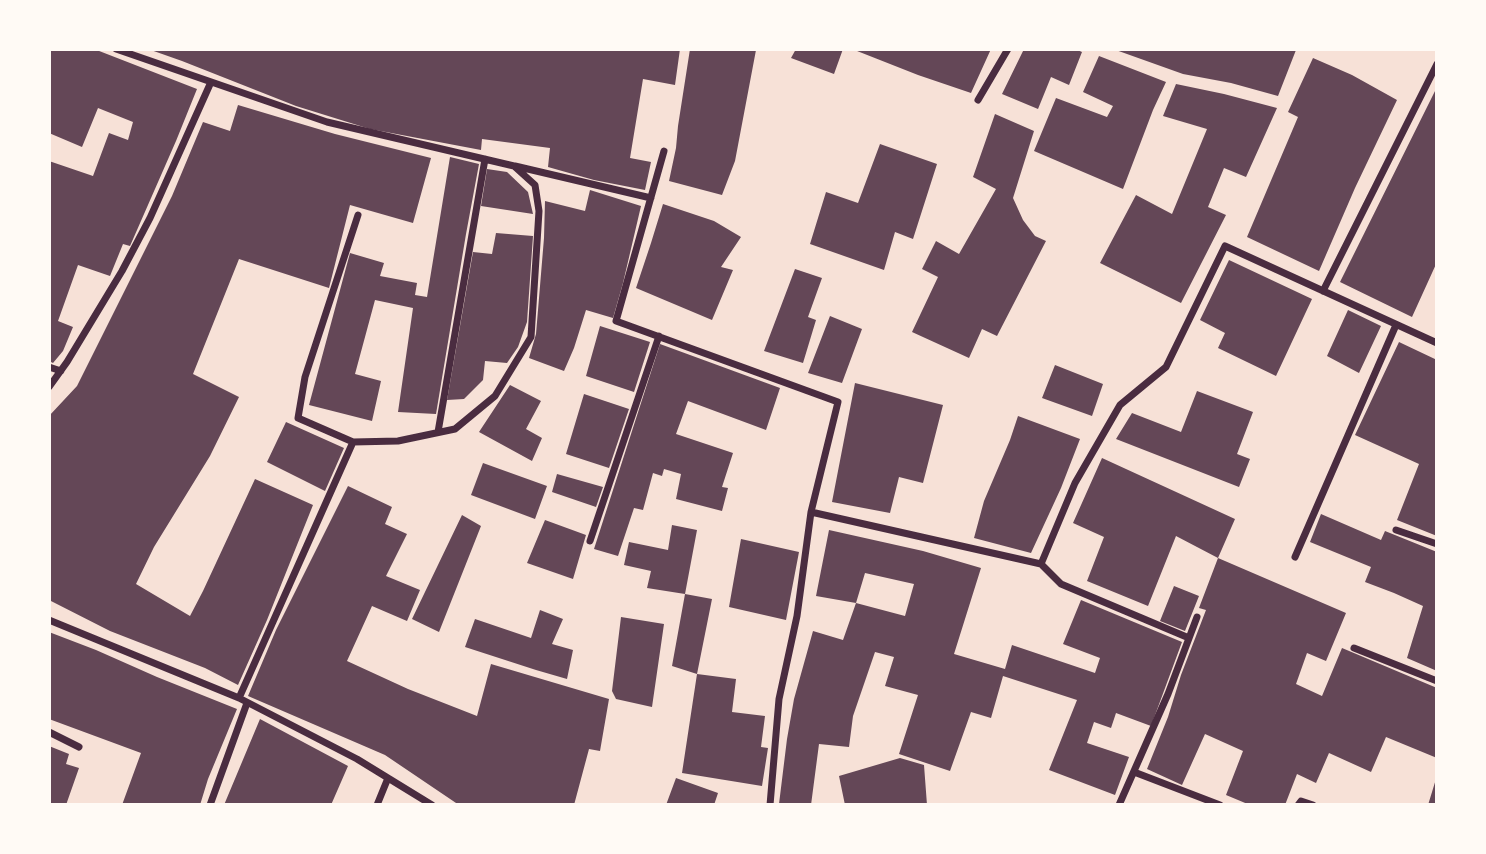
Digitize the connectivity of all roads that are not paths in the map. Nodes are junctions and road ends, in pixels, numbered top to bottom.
1 (116, 49) edge
2 (1008, 49) edge
3 (1437, 64) edge
4 (211, 82) junction
5 (978, 100) dead end
6 (664, 151) dead end
7 (485, 159) junction
8 (514, 166) junction
9 (651, 198) junction
10 (358, 215) dead end
11 (1323, 291) junction
12 (1396, 325) junction
13 (659, 336) junction
14 (1437, 343) edge
15 (49, 367) edge
16 (61, 371) junction
17 (49, 387) edge
18 (438, 432) junction
19 (353, 442) junction
20 (811, 512) junction
21 (1396, 530) dead end
22 (590, 541) dead end
23 (1437, 544) edge
24 (1295, 557) dead end
25 (1041, 564) junction
26 (1197, 617) dead end
27 (49, 620) edge
28 (1189, 638) junction
29 (1354, 648) dead end
30 (1437, 681) edge
31 (239, 698) junction
32 (247, 703) junction
33 (49, 732) edge
34 (79, 747) dead end
35 (1134, 772) junction
36 (388, 778) junction
37 (210, 805) edge
38 (377, 805) edge
39 (432, 805) edge
40 (771, 805) edge
41 (1119, 805) edge
42 (1220, 805) edge
43 (1298, 805) edge
44 (1313, 805) edge

1 - 4 street
2 - 5 street
3 - 11 street
4 - 7 street
4 - 16 street
6 - 9 street
7 - 8 street
7 - 18 street
8 - 9 street
8 - 18 street
9 - 13 street
10 - 19 street
11 - 12 street
11 - 25 street
12 - 14 street
12 - 24 street
13 - 20 street
13 - 22 street
15 - 16 street
16 - 17 street
18 - 19 street
19 - 31 street
20 - 25 street
20 - 40 street
21 - 23 street
25 - 28 street
26 - 28 street
27 - 31 street
28 - 35 street
29 - 30 street
31 - 32 street
32 - 36 street
32 - 37 street
33 - 34 street
35 - 41 street
35 - 42 street
36 - 38 street
36 - 39 street
43 - 44 street

